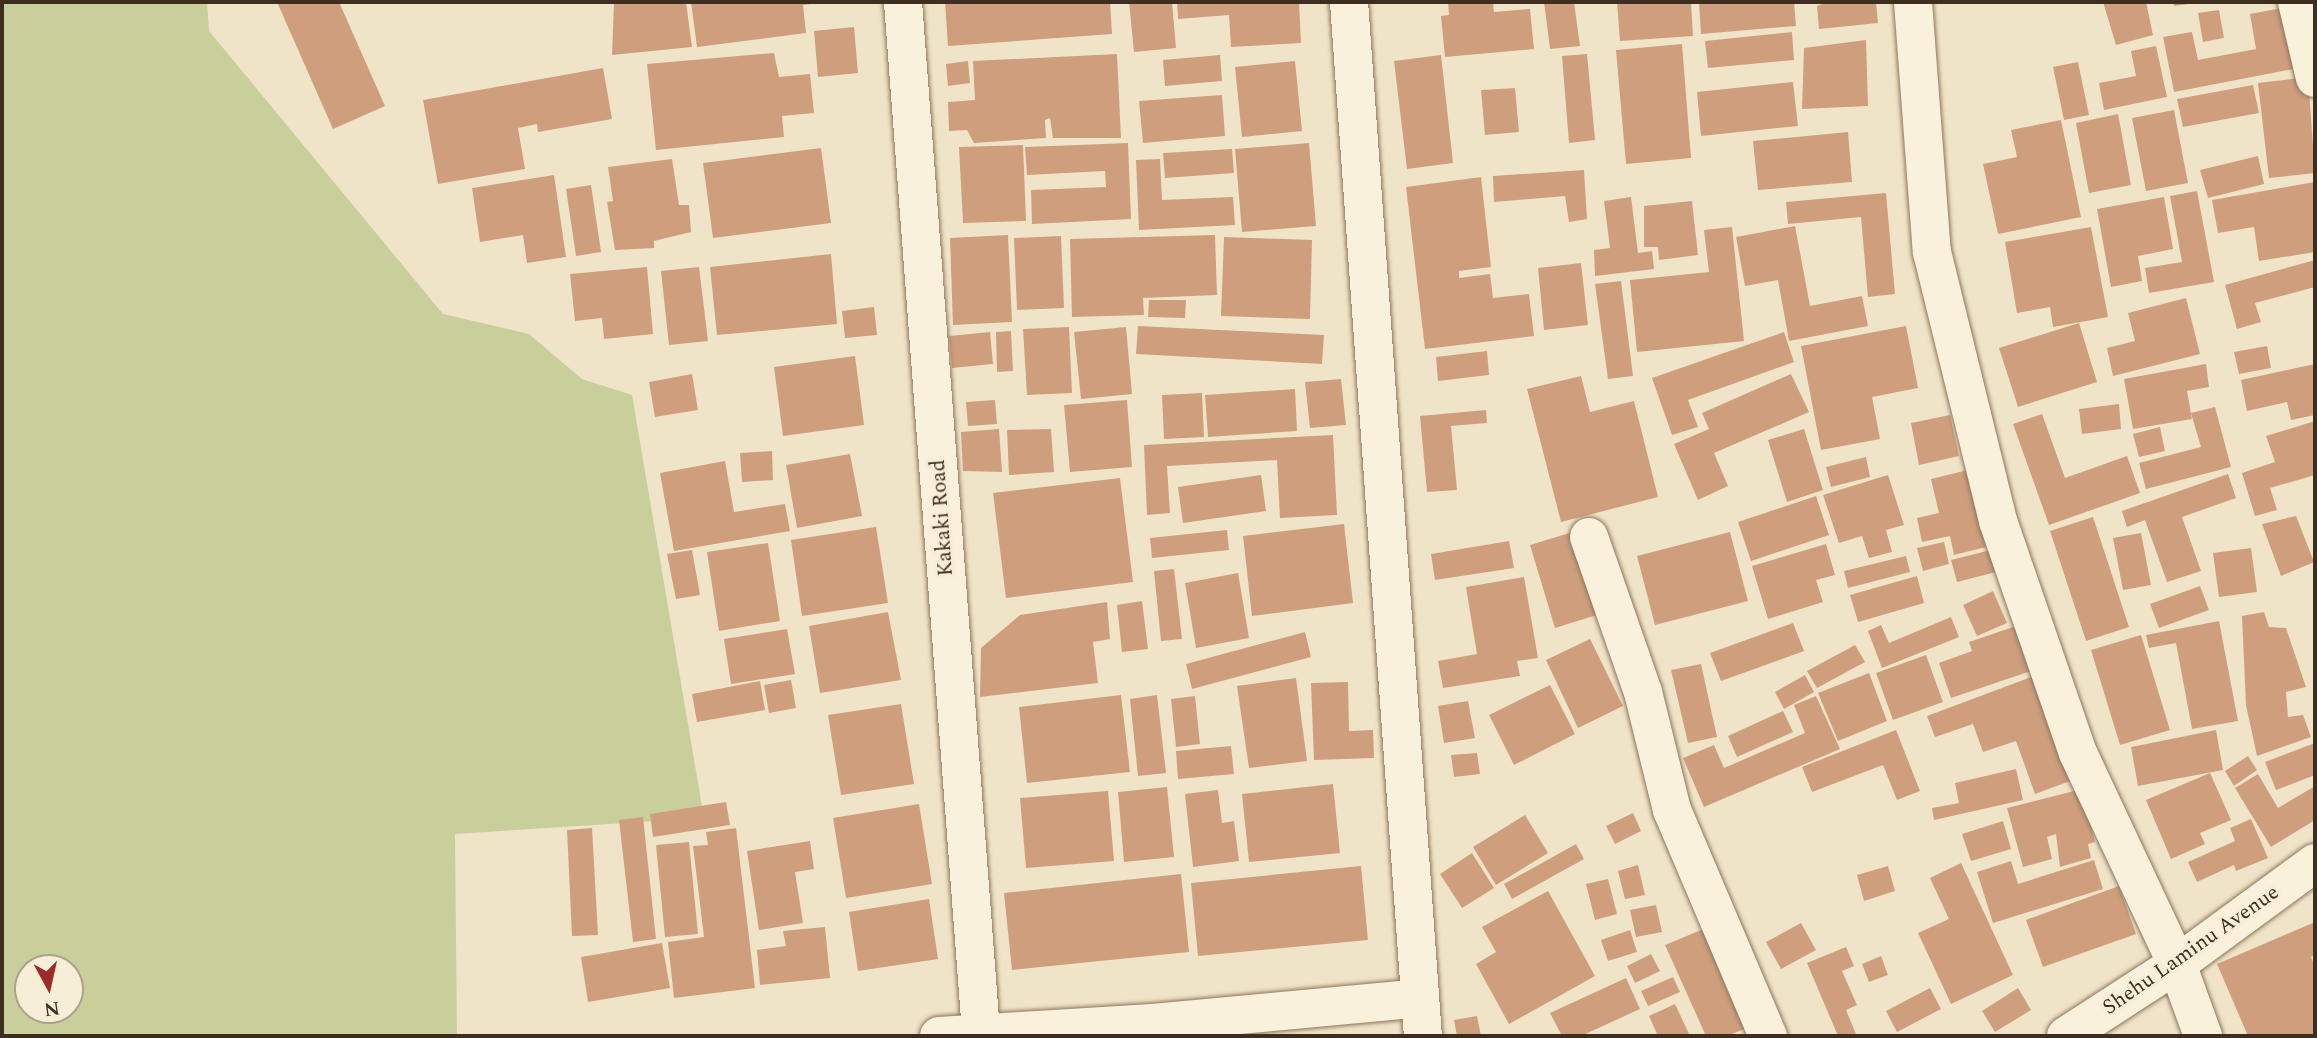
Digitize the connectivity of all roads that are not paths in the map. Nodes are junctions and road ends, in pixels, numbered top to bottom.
1 (903, 2) edge
2 (1349, 2) edge
3 (1913, 2) edge
4 (2297, 2) edge
5 (2315, 78) edge
6 (1589, 537) dead end
7 (2315, 863) edge
8 (2176, 964) junction
9 (1420, 998) junction
10 (1153, 1030) edge
11 (981, 1033) junction
12 (939, 1036) edge
13 (1423, 1036) edge
14 (1768, 1036) edge
15 (2066, 1036) edge
16 (2203, 1036) edge

1 - 11 street, Kakaki Road
2 - 9 street
3 - 8 street
4 - 5 street
6 - 14 street
7 - 8 street, Shehu Laminu Avenue
8 - 15 street, Shehu Laminu Avenue
8 - 16 street
9 - 10 street
9 - 13 street
10 - 11 street
11 - 12 street

